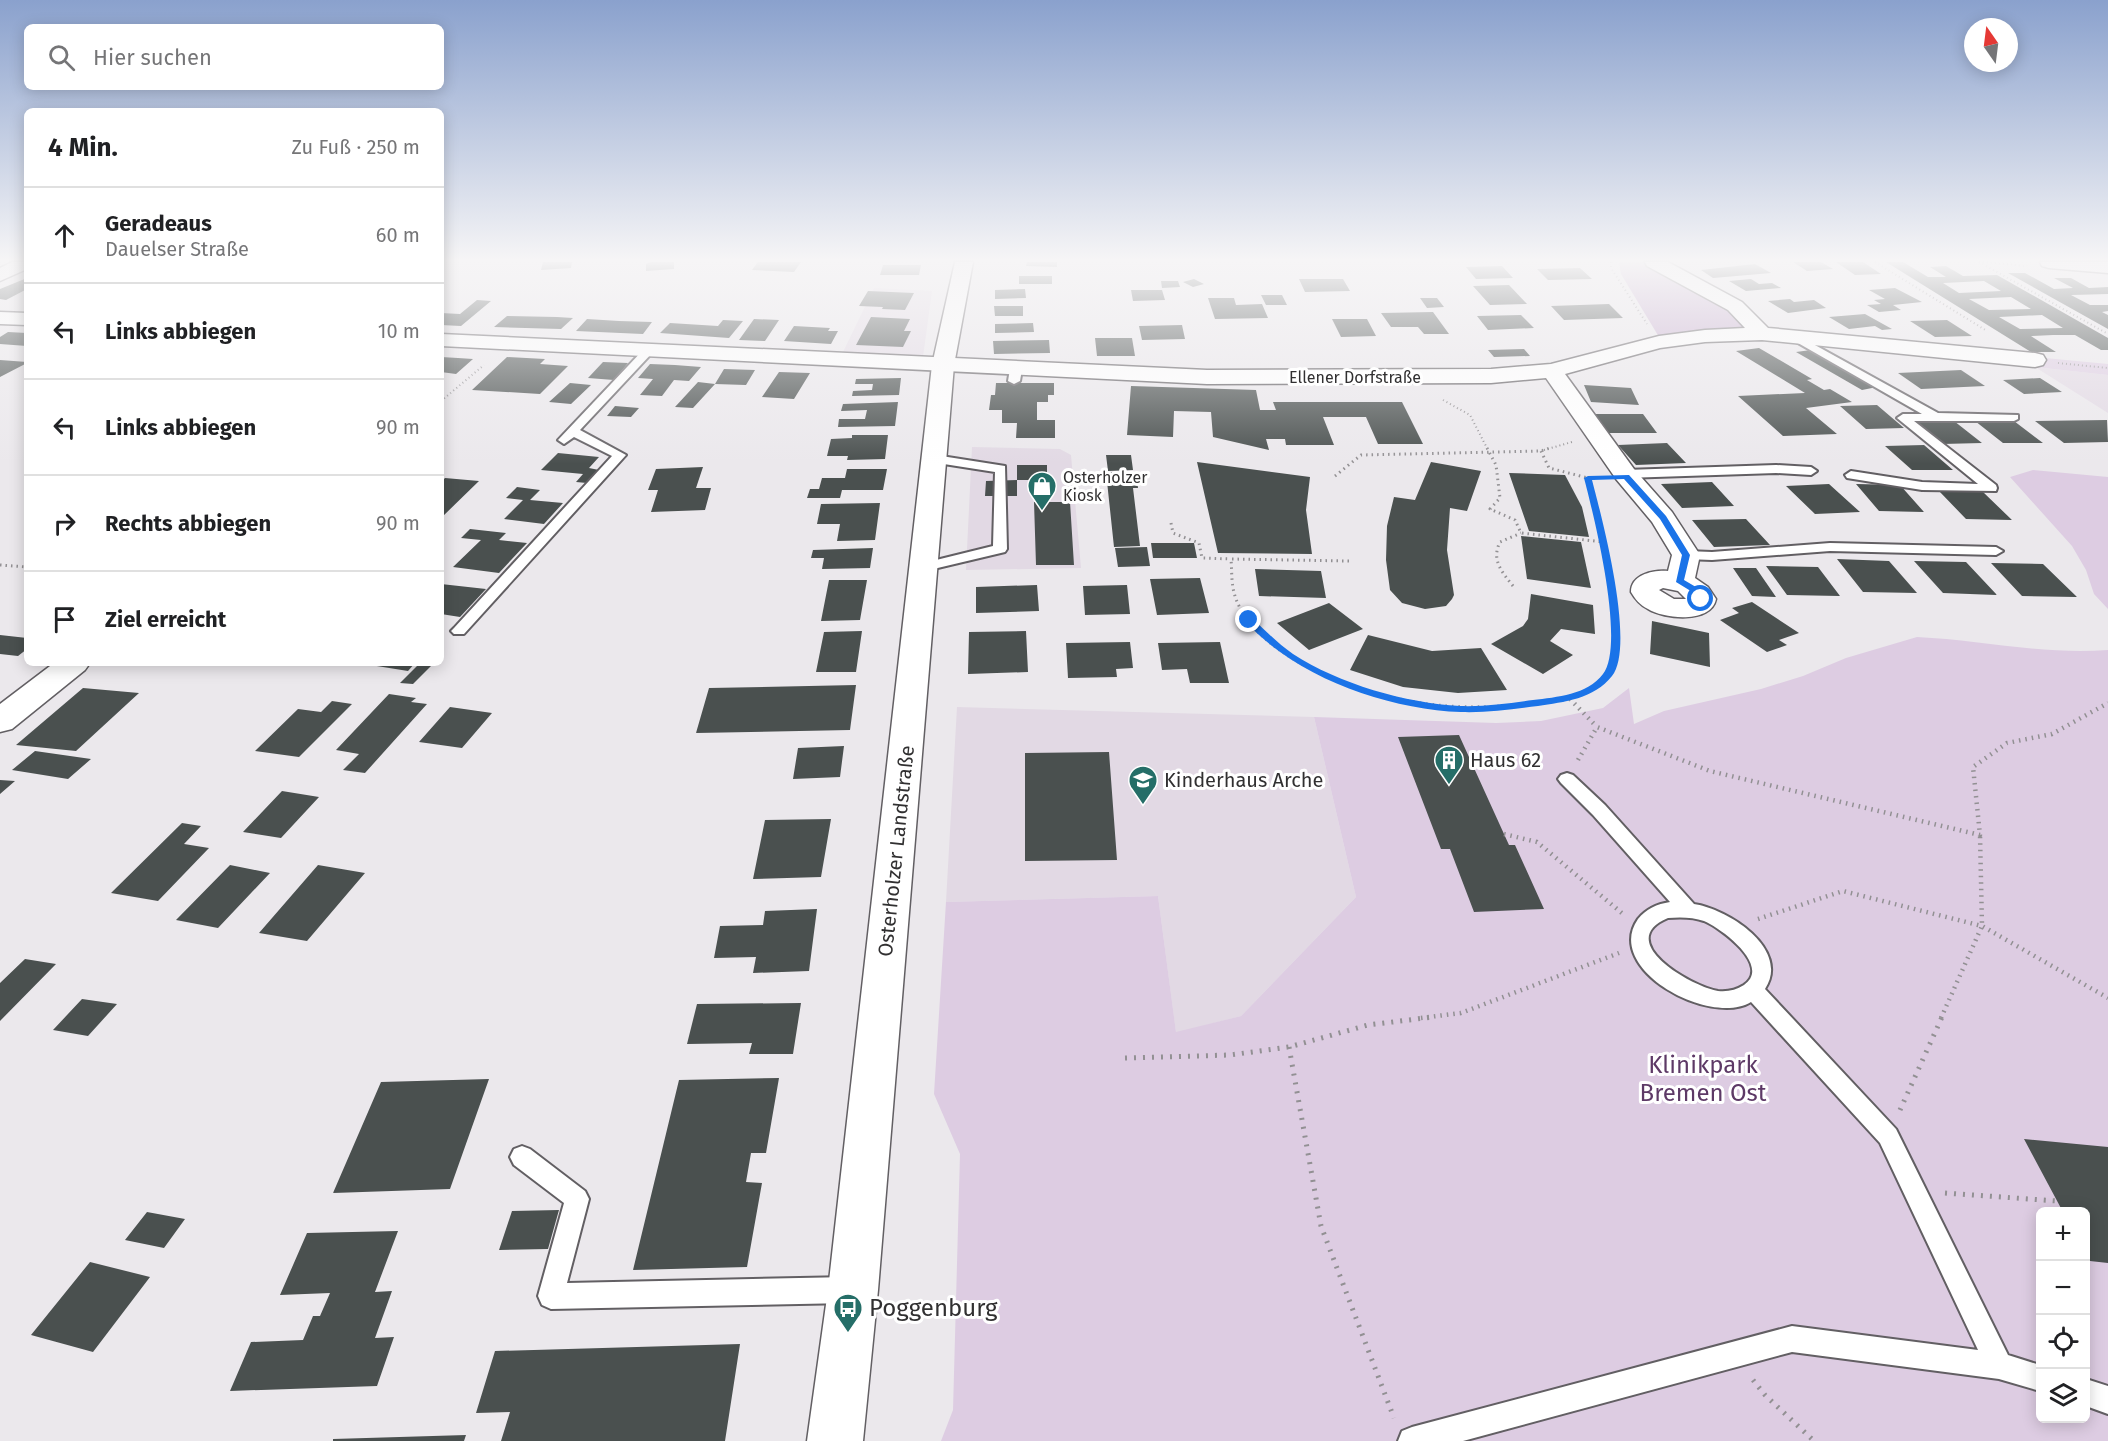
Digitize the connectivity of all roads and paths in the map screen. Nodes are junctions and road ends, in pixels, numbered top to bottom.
1 (950, 329) edge
2 (1651, 329) edge
3 (1757, 329) edge
4 (1985, 329) edge
5 (1762, 334) junction
6 (1795, 337) junction
7 (444, 340) edge
8 (1659, 342) junction
9 (510, 343) junction
10 (649, 350) junction
11 (2035, 360) junction
12 (943, 365) junction
13 (2108, 368) edge
14 (1552, 371) junction
15 (1407, 378) junction
16 (444, 398) edge
17 (1936, 417) junction
18 (2014, 417) dead end
19 (1596, 436) junction
20 (1487, 450) junction
21 (1540, 451) junction
22 (934, 459) junction
23 (1811, 471) dead end
24 (1625, 475) junction
25 (1851, 475) dead end
26 (1335, 476) dead end
27 (1588, 478) junction
28 (1171, 523) dead end
29 (1521, 533) junction
30 (1604, 542) junction
31 (1996, 550) dead end
32 (1231, 559) junction
33 (1349, 561) dead end
34 (0, 565) edge
35 (24, 567) edge
36 (925, 567) junction
37 (1683, 568) joint
38 (1513, 586) dead end
39 (459, 631) dead end
40 (70, 666) edge
41 (1569, 698) junction
42 (2108, 704) edge
43 (0, 721) edge
44 (1597, 727) junction
45 (1568, 779) joint
46 (1504, 834) dead end
47 (1980, 834) junction
48 (1688, 910) junction
49 (1982, 926) junction
50 (1733, 927) junction
51 (1641, 937) junction
52 (1754, 992) junction
53 (2108, 998) edge
54 (1289, 1047) junction
55 (1125, 1058) dead end
56 (1888, 1136) junction
57 (522, 1157) dead end
58 (1914, 1190) junction
59 (2057, 1201) dead end
60 (853, 1290) junction
61 (1733, 1354) junction
62 (2000, 1366) junction
63 (2036, 1377) edge
64 (2090, 1395) edge
65 (2108, 1400) edge
66 (1405, 1436) edge
67 (836, 1441) edge
68 (1814, 1441) edge

1 - 12 street, Osterholzer Landstraße
2 - 8 path
3 - 5 street
4 - 11 path
5 - 6 street, Ellener Dorfstraße
5 - 8 street, Ellener Dorfstraße
6 - 11 street, Ellener Dorfstraße
6 - 17 lane
7 - 9 street, Ellener Dorfstraße
8 - 14 street, Ellener Dorfstraße
9 - 10 street, Ellener Dorfstraße
9 - 16 path
10 - 12 street, Ellener Dorfstraße
10 - 39 lane
11 - 13 path
12 - 15 street, Ellener Dorfstraße
12 - 22 street, Osterholzer Landstraße
14 - 15 street, Ellener Dorfstraße
14 - 19 street
15 - 20 path
17 - 18 lane
17 - 25 lane
19 - 21 path
19 - 24 street
20 - 21 path
20 - 26 path
20 - 29 path
21 - 27 path
22 - 36 street, Osterholzer Landstraße
22 - 36 lane
23 - 24 lane
24 - 27 path
24 - 37 street
27 - 30 path
28 - 32 path
29 - 30 path
29 - 38 path
30 - 41 path
31 - 37 lane
32 - 33 path
32 - 41 path
34 - 35 path
36 - 60 street, Osterholzer Landstraße
40 - 43 street
41 - 44 path
42 - 47 path
44 - 45 path
44 - 47 path
45 - 48 lane
46 - 51 path
47 - 49 path
48 - 50 lane
48 - 51 lane
49 - 50 path
49 - 53 path
49 - 56 path
50 - 52 lane
51 - 52 lane
51 - 54 path
52 - 56 lane
54 - 55 path
54 - 66 path
56 - 58 lane
57 - 60 lane
58 - 59 path
58 - 62 lane
60 - 67 street, Osterholzer Landstraße
61 - 62 lane
61 - 66 lane
61 - 68 path
62 - 63 lane
64 - 65 lane

